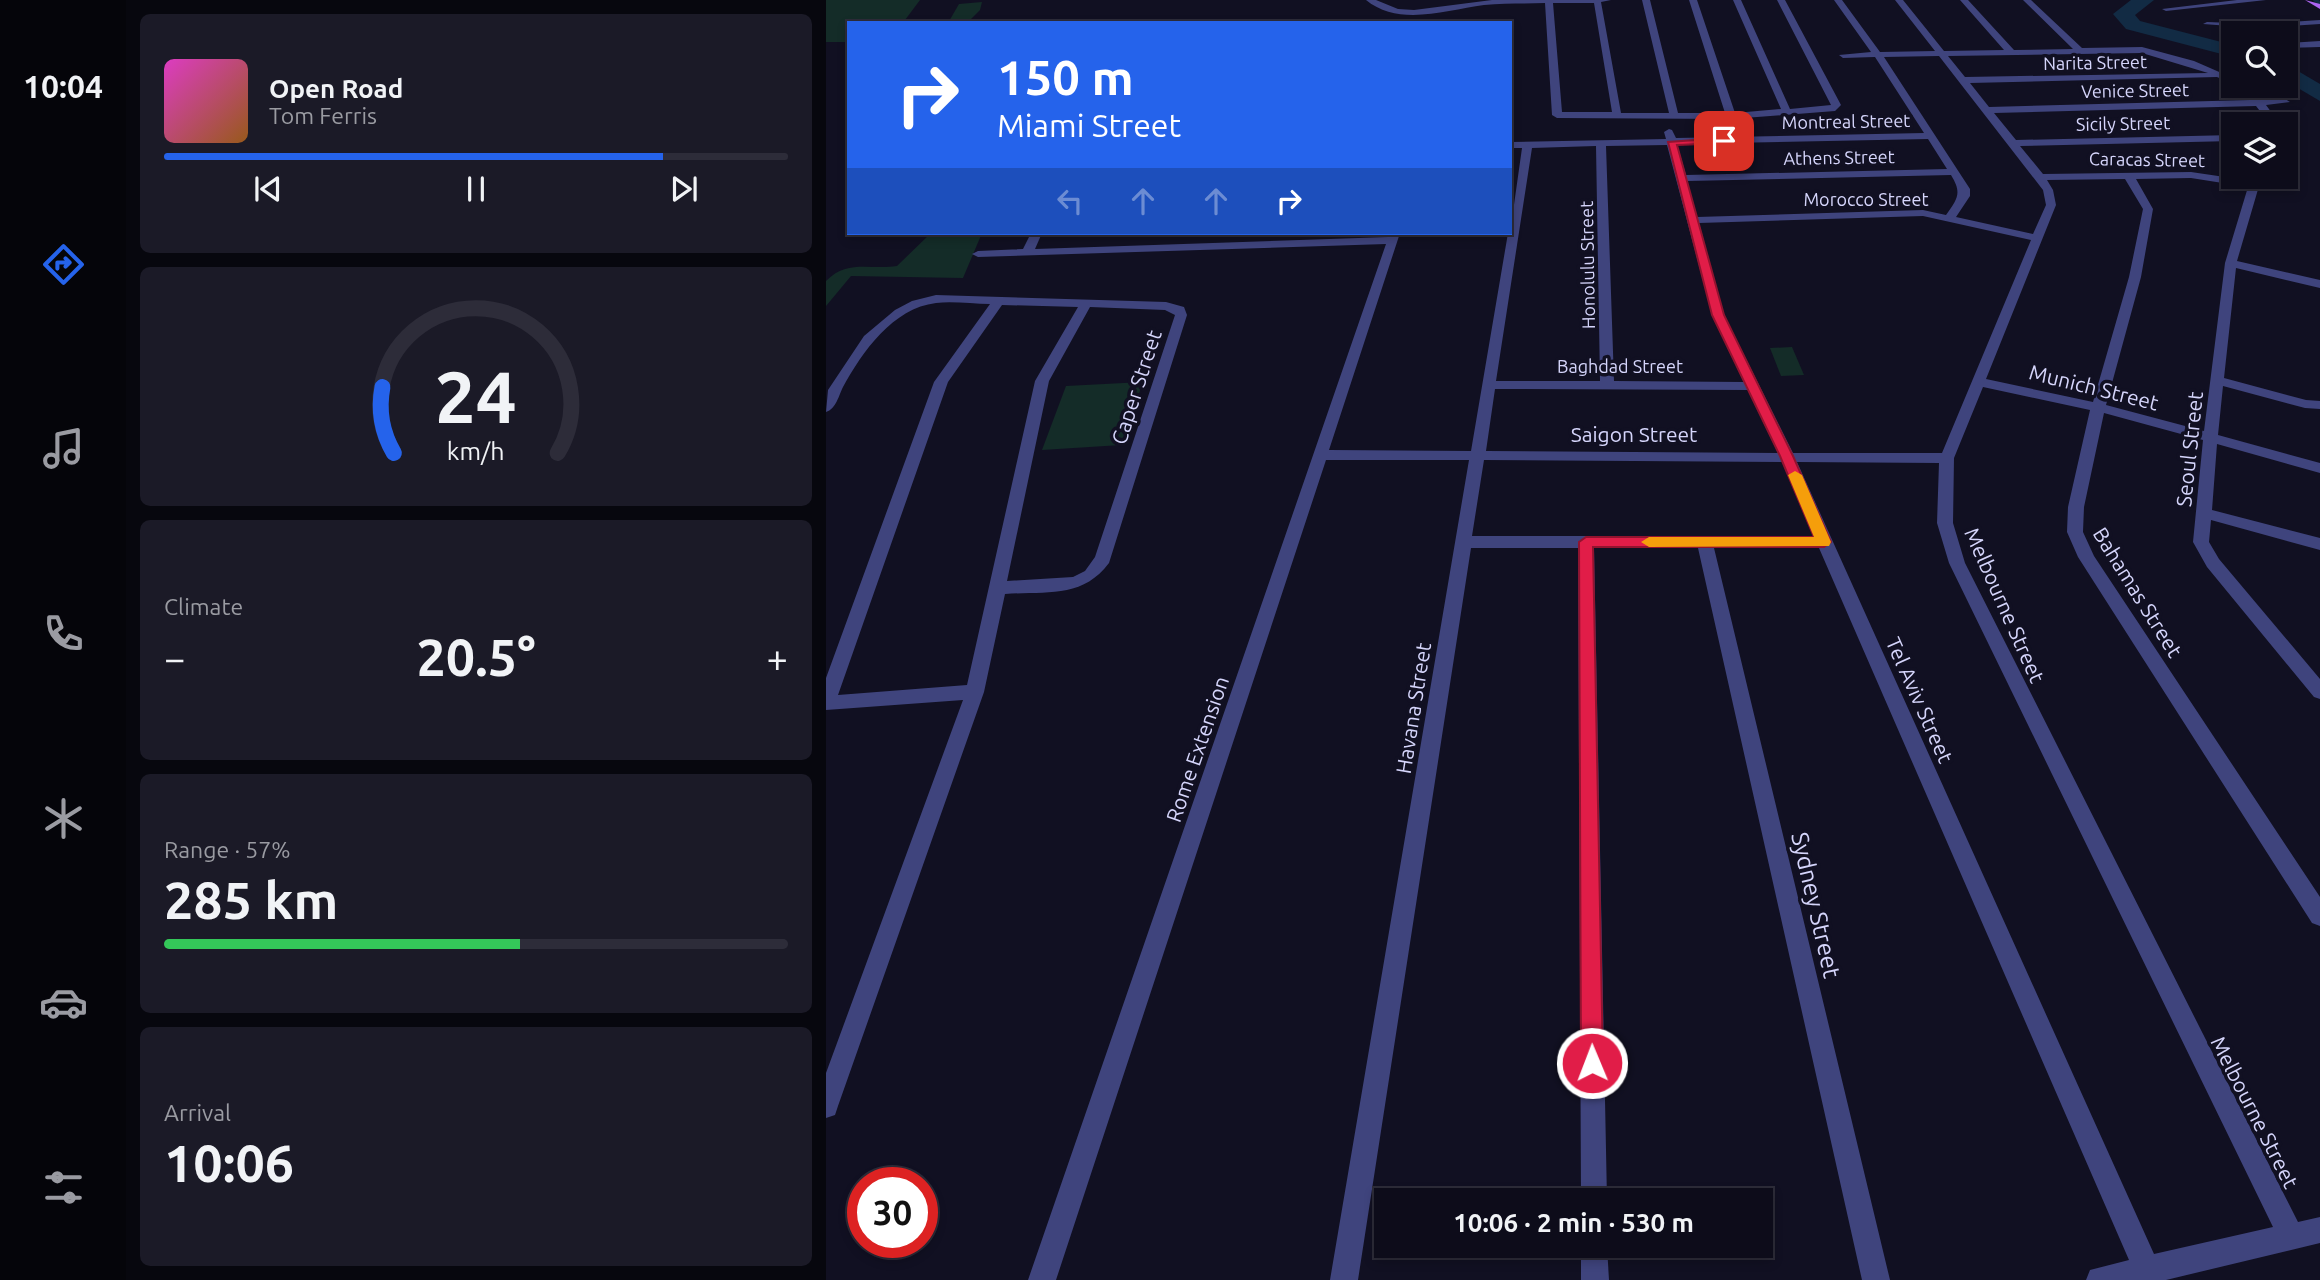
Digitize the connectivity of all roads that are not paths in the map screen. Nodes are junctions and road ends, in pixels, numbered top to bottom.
1 (1370, 0) edge
2 (1597, 0) edge
3 (1607, 0) edge
4 (1646, 0) edge
5 (1693, 0) edge
6 (1737, 0) edge
7 (1781, 0) edge
8 (1838, 0) edge
9 (1899, 0) edge
10 (1964, 0) edge
11 (2027, 0) edge
12 (2262, 0) edge
13 (2309, 0) edge
14 (1549, 1) edge
15 (1473, 6) edge
16 (2320, 6) edge
17 (2166, 9) dead end
18 (2320, 22) edge
19 (2207, 24) dead end
20 (2320, 44) edge
21 (2298, 45) edge
22 (2081, 52) junction
23 (2011, 53) junction
24 (1843, 55) dead end
25 (1878, 55) junction
26 (1943, 55) junction
27 (2221, 75) edge
28 (2221, 78) edge
29 (1962, 80) junction
30 (2253, 98) edge
31 (2285, 102) dead end
32 (2259, 103) junction
33 (1986, 110) junction
34 (2266, 112) edge
35 (1787, 113) junction
36 (1617, 114) junction
37 (1731, 116) junction
38 (1672, 129) junction
39 (1930, 136) junction
40 (2221, 138) edge
41 (1601, 143) junction
42 (2013, 143) junction
43 (1519, 145) edge
44 (1954, 172) junction
45 (2128, 175) junction
46 (2040, 177) junction
47 (1683, 178) junction
48 (2221, 178) edge
49 (2255, 189) edge
50 (1512, 199) edge
51 (1949, 219) junction
52 (1694, 220) junction
53 (1035, 235) edge
54 (1507, 235) edge
55 (1394, 236) edge
56 (1299, 238) edge
57 (2035, 239) junction
58 (1028, 253) junction
59 (978, 254) dead end
60 (2231, 263) junction
61 (2320, 284) edge
62 (998, 302) junction
63 (1086, 304) junction
64 (2217, 380) junction
65 (1980, 382) junction
66 (1488, 385) junction
67 (1607, 386) junction
68 (1751, 386) junction
69 (2320, 405) edge
70 (2098, 407) junction
71 (826, 408) edge
72 (2210, 438) junction
73 (1321, 455) junction
74 (1478, 455) junction
75 (1787, 456) junction
76 (1947, 458) junction
77 (2320, 468) edge
78 (2203, 513) junction
79 (1463, 542) junction
80 (1586, 542) junction
81 (1705, 542) junction
82 (1824, 542) junction
83 (2320, 544) edge
84 (997, 588) junction
85 (975, 692) junction
86 (2320, 692) edge
87 (826, 703) edge
88 (2320, 916) edge
89 (826, 1107) edge
90 (1594, 1188) edge
91 (2320, 1230) edge
92 (2292, 1237) junction
93 (1594, 1258) edge
94 (2150, 1275) edge
95 (1042, 1280) edge
96 (1344, 1280) edge
97 (1595, 1280) edge
98 (1876, 1280) edge
99 (2100, 1280) edge

1 - 15 street
2 - 3 street
2 - 14 street
2 - 36 street
4 - 38 street, Tel Aviv Street
5 - 37 street
6 - 35 street
7 - 35 street
8 - 25 street
9 - 26 street, Melbourne Street
10 - 23 street
11 - 22 street
12 - 17 street
13 - 16 main road
14 - 15 street
14 - 36 street
18 - 19 street
20 - 21 street
22 - 23 street
22 - 27 street
23 - 26 street
24 - 25 street
25 - 26 street
25 - 39 street
26 - 29 street, Melbourne Street
28 - 29 street, Narita Street
29 - 33 street, Melbourne Street
30 - 32 street
31 - 32 street, Venice Street
32 - 33 street, Venice Street
32 - 34 street
33 - 42 street, Melbourne Street
35 - 37 street
36 - 38 street
37 - 38 street
38 - 39 street, Montreal Street
38 - 41 street, Montreal Street
38 - 47 street, Tel Aviv Street
39 - 44 street
40 - 42 street, Sicily Street
41 - 43 street, Montreal Street
41 - 67 street, Honolulu Street
42 - 46 street, Melbourne Street
43 - 50 street, Havana Street
44 - 47 street, Athens Street
44 - 51 street
45 - 46 street, Caracas Street
45 - 48 street, Caracas Street
45 - 70 street, Bahamas Street
46 - 57 street, Melbourne Street
47 - 52 street, Tel Aviv Street
49 - 60 street, Seoul Street
51 - 52 street, Morocco Street
51 - 57 street, Morocco Street
52 - 68 street, Tel Aviv Street
53 - 58 street
54 - 66 street, Havana Street
55 - 56 street
55 - 73 street, Rome Extension
56 - 58 street
57 - 65 street, Melbourne Street
58 - 59 street
60 - 61 street
60 - 64 street, Seoul Street
62 - 63 street, Caper Street
62 - 71 street, Caper Street
62 - 87 street
63 - 84 street
63 - 84 street, Caper Street
64 - 69 street
64 - 72 street, Seoul Street
65 - 70 street, Munich Street
65 - 76 street, Melbourne Street
66 - 67 street, Baghdad Street
66 - 74 street, Havana Street
67 - 68 street, Baghdad Street
68 - 75 street, Tel Aviv Street
70 - 72 street, Munich Street
70 - 88 street, Bahamas Street
72 - 77 street, Munich Street
72 - 78 street, Seoul Street
73 - 74 street, Saigon Street
73 - 95 street, Rome Extension
74 - 75 street, Saigon Street
74 - 79 street, Havana Street
75 - 76 street, Saigon Street
75 - 82 street, Tel Aviv Street
76 - 92 street, Melbourne Street
78 - 83 street
78 - 86 street, Seoul Street
79 - 80 street
79 - 96 street, Havana Street
80 - 81 street
80 - 90 street
81 - 82 street
81 - 98 street, Sydney Street
82 - 94 street, Tel Aviv Street
84 - 85 street
85 - 87 street
85 - 89 street
91 - 92 street
92 - 94 street
93 - 97 street
94 - 99 street

